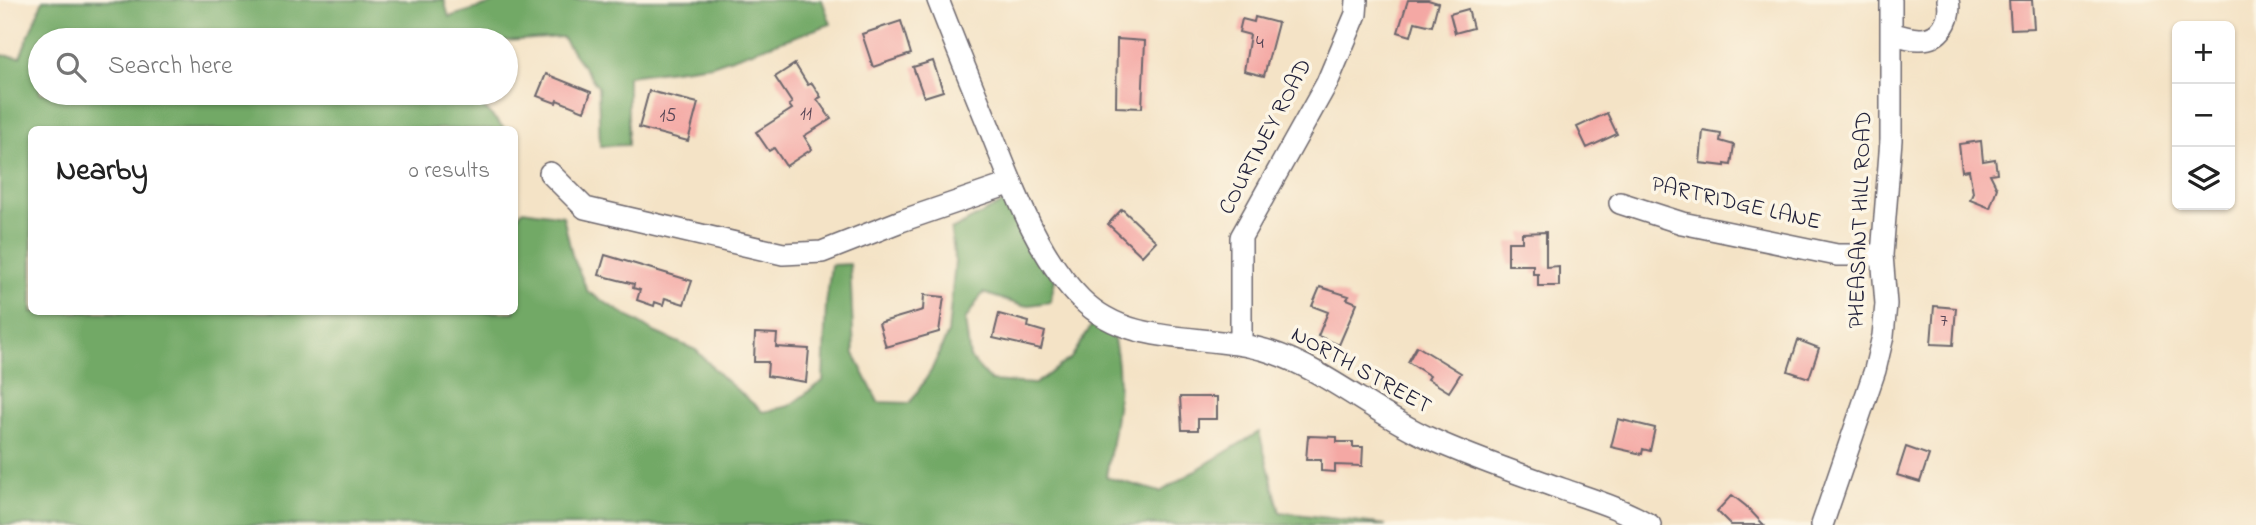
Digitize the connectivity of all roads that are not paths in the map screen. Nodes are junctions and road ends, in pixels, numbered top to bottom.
1 (938, 0) edge
2 (1357, 0) edge
3 (1891, 0) edge
4 (1948, 0) edge
5 (1891, 33) junction
6 (550, 173) dead end
7 (1012, 183) junction
8 (1620, 203) dead end
9 (1882, 255) junction
10 (1241, 344) junction
11 (1650, 525) edge
12 (1822, 525) edge

1 - 7 street, NORTH STREET
2 - 10 street, COURTNEY ROAD
3 - 5 street, PHEASANT HILL ROAD
4 - 5 street
5 - 9 street, PHEASANT HILL ROAD
6 - 7 street
7 - 10 street, NORTH STREET
8 - 9 street, PARTRIDGE LANE
9 - 12 street, PHEASANT HILL ROAD
10 - 11 street, NORTH STREET

